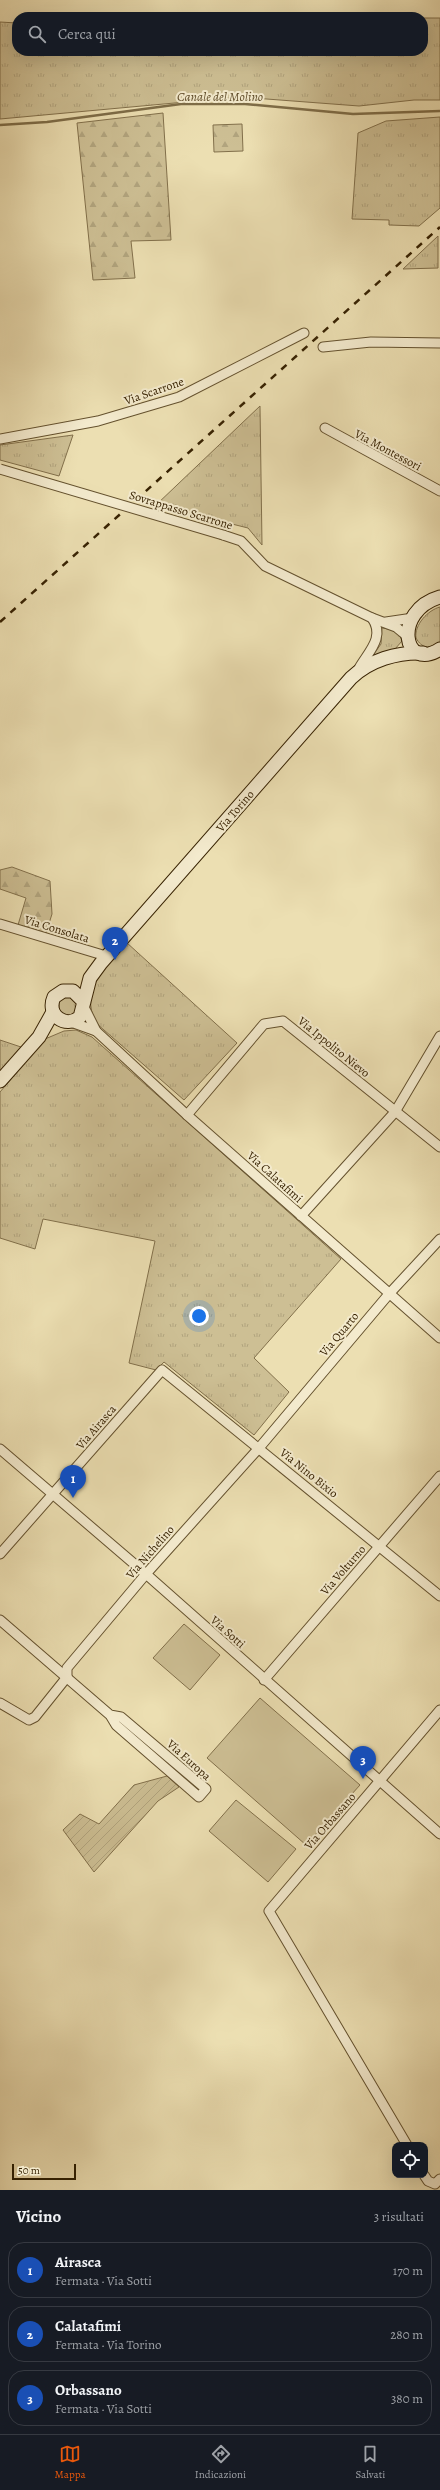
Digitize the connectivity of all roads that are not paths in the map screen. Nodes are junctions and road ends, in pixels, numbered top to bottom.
1 (304, 333) dead end
2 (440, 343) edge
3 (323, 347) dead end
4 (325, 428) dead end
5 (0, 439) edge
6 (0, 468) edge
7 (440, 491) edge
8 (437, 597) edge
9 (372, 618) junction
10 (413, 618) junction
11 (384, 622) junction
12 (407, 638) junction
13 (433, 653) edge
14 (390, 657) junction
15 (356, 674) junction
16 (0, 924) edge
17 (106, 956) junction
18 (90, 978) junction
19 (68, 990) junction
20 (84, 1004) junction
21 (53, 1012) junction
22 (68, 1022) junction
23 (96, 1031) junction
24 (440, 1036) edge
25 (39, 1037) junction
26 (0, 1081) edge
27 (395, 1112) junction
28 (187, 1115) junction
29 (440, 1147) edge
30 (301, 1216) junction
31 (440, 1239) edge
32 (389, 1294) junction
33 (440, 1338) edge
34 (162, 1370) joint
35 (259, 1448) junction
36 (0, 1449) edge
37 (440, 1476) edge
38 (52, 1495) junction
39 (379, 1546) junction
40 (0, 1554) edge
41 (146, 1574) junction
42 (440, 1596) edge
43 (0, 1620) edge
44 (67, 1677) junction
45 (264, 1680) junction
46 (0, 1703) edge
47 (440, 1710) edge
48 (110, 1715) junction
49 (379, 1781) junction
50 (440, 1834) edge
51 (405, 2142) edge
52 (426, 2178) edge
53 (438, 2181) edge

1 - 5 street, Via Scarrone
2 - 3 street
4 - 7 street, Via Montessori
6 - 9 street, Sovrappasso Scarrone, bridge
8 - 10 main road
9 - 11 street, Sovrappasso Scarrone
9 - 15 street
10 - 11 street
10 - 12 main road
11 - 12 street
12 - 13 main road
12 - 14 main road
13 - 14 main road
14 - 15 main road, Via Torino
15 - 17 main road, Via Torino
16 - 17 street, Via Consolata
17 - 18 main road, Via Torino
18 - 19 main road, Via Torino
18 - 20 main road, Via Torino
19 - 20 main road
19 - 21 main road, Via Torino
20 - 22 main road, Via Torino
20 - 23 street, Via Calatafimi
21 - 22 main road
21 - 25 main road, Via Torino
22 - 23 street, Via Calatafimi
22 - 25 main road, Via Torino
23 - 28 street, Via Calatafimi
24 - 27 street
25 - 26 main road, Via Torino
27 - 28 street, Via Ippolito Nievo
27 - 29 street, Via Ippolito Nievo
27 - 30 street
28 - 30 street, Via Calatafimi
30 - 32 street, Via Calatafimi
31 - 32 street, Via Quarto
32 - 33 street, Via Calatafimi
32 - 35 street, Via Quarto
34 - 35 street, Via Nino Bixio
34 - 38 street, Via Airasca
35 - 39 street, Via Nino Bixio
35 - 41 street, Via Nichelino
36 - 38 street, Via Sotti
37 - 39 street, Via Volturno
38 - 40 street, Via Airasca
38 - 41 street, Via Sotti
39 - 42 street, Via Nino Bixio
39 - 45 street, Via Volturno
41 - 44 street, Via Nichelino
41 - 45 street, Via Sotti
43 - 44 street, Via Europa
44 - 46 street, Via Nichelino
44 - 48 street, Via Europa
45 - 49 street, Via Sotti
47 - 49 street, Via Orbassano
48 - 48 street, Via Europa
49 - 50 street, Via Sotti
49 - 51 street, Via Orbassano
52 - 53 street

